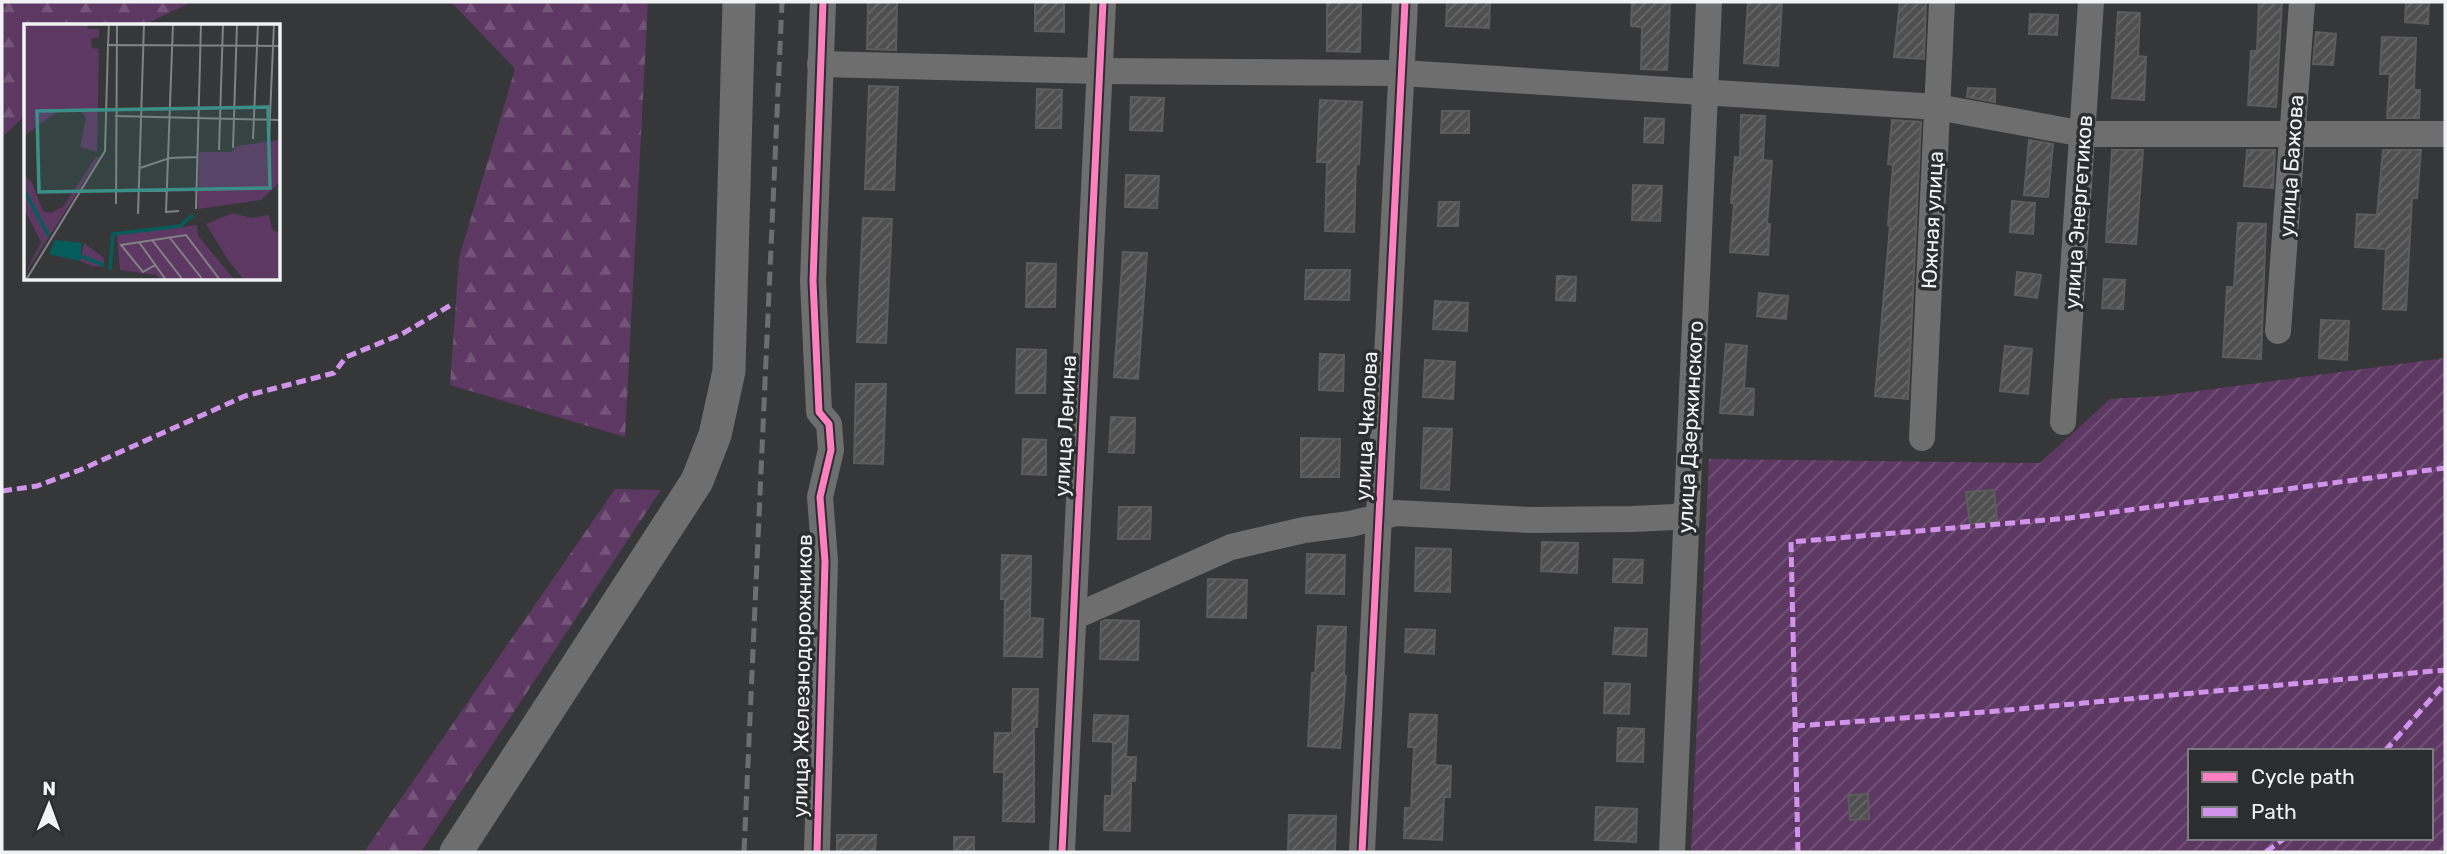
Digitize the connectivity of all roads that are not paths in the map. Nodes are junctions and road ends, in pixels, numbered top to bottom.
1 (739, 2) edge
2 (823, 2) edge
3 (1103, 2) edge
4 (1405, 2) edge
5 (1709, 2) edge
6 (1942, 2) edge
7 (2091, 2) edge
8 (2302, 2) edge
9 (820, 64) junction
10 (1100, 71) junction
11 (1402, 73) junction
12 (1705, 93) junction
13 (1937, 107) junction
14 (2293, 132) junction
15 (2084, 134) junction
16 (2445, 134) edge
17 (2278, 331) dead end
18 (2063, 422) dead end
19 (1922, 438) dead end
20 (1686, 513) junction
21 (1379, 518) junction
22 (1073, 617) junction
23 (456, 852) edge
24 (817, 852) edge
25 (1062, 852) edge
26 (1362, 852) edge
27 (1672, 852) edge

1 - 23 main road
2 - 9 street, улица Железнодорожников
3 - 10 street, улица Ленина
4 - 11 street, улица Чкалова
5 - 12 street, улица Дзержинского
6 - 13 street, Южная улица
7 - 15 street, улица Энергетиков
8 - 14 street, улица Бажова
9 - 10 street
9 - 24 street, улица Железнодорожников
10 - 11 street
10 - 22 street, улица Ленина
11 - 12 street
11 - 21 street, улица Чкалова
12 - 13 street
12 - 20 street, улица Дзержинского
13 - 15 street
13 - 19 street, Южная улица
14 - 15 street
14 - 16 street
14 - 17 street, улица Бажова
15 - 18 street, улица Энергетиков
20 - 21 street
20 - 27 street, улица Дзержинского
21 - 22 street
21 - 26 street, улица Чкалова
22 - 25 street, улица Ленина

